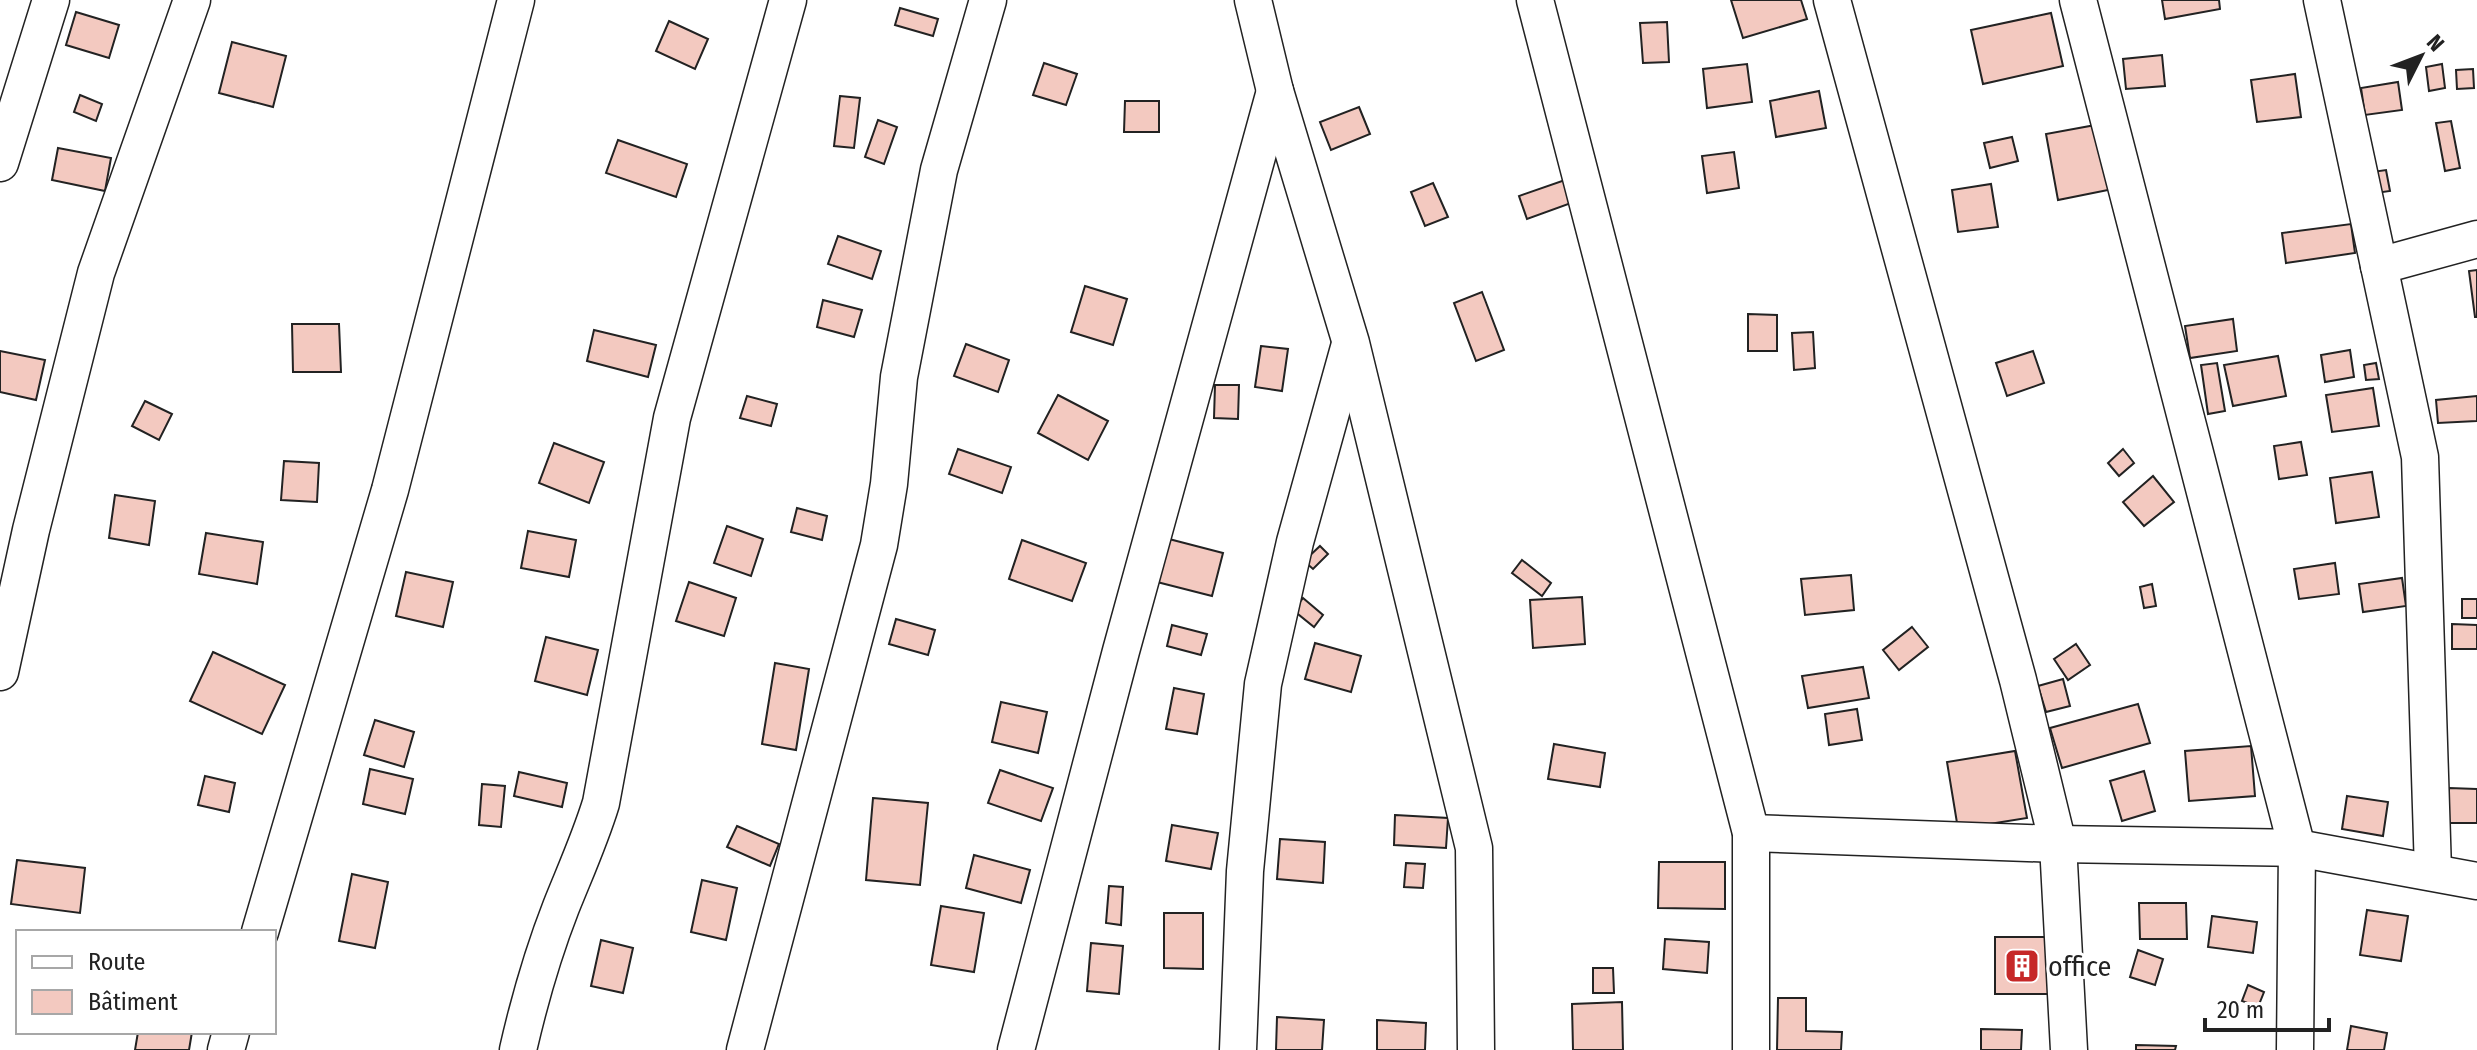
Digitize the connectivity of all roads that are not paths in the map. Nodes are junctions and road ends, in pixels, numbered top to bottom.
1 (51, 0) edge
2 (192, 0) edge
3 (516, 0) edge
4 (788, 0) edge
5 (988, 0) edge
6 (1253, 0) edge
7 (1535, 0) edge
8 (1832, 0) edge
9 (2078, 0) edge
10 (2322, 0) edge
11 (1275, 91) junction
12 (0, 163) edge
13 (2477, 239) edge
14 (2379, 266) junction
15 (1351, 343) junction
16 (0, 672) edge
17 (1751, 833) junction
18 (2058, 844) junction
19 (2297, 848) junction
20 (2433, 871) junction
21 (2477, 881) edge
22 (261, 930) edge
23 (518, 1050) edge
24 (745, 1050) edge
25 (1016, 1050) edge
26 (1238, 1050) edge
27 (1476, 1050) edge
28 (1751, 1050) edge
29 (2069, 1050) edge
30 (2295, 1050) edge

1 - 12 street
2 - 16 street
3 - 22 street
4 - 23 street
5 - 24 street
6 - 11 street
7 - 17 street
8 - 18 street
9 - 19 street
10 - 14 street
11 - 15 street
11 - 25 street
13 - 14 street
14 - 20 street
15 - 26 street
15 - 27 street
17 - 18 street
17 - 28 street
18 - 19 street
18 - 29 street
19 - 20 street
19 - 30 street
20 - 21 street

